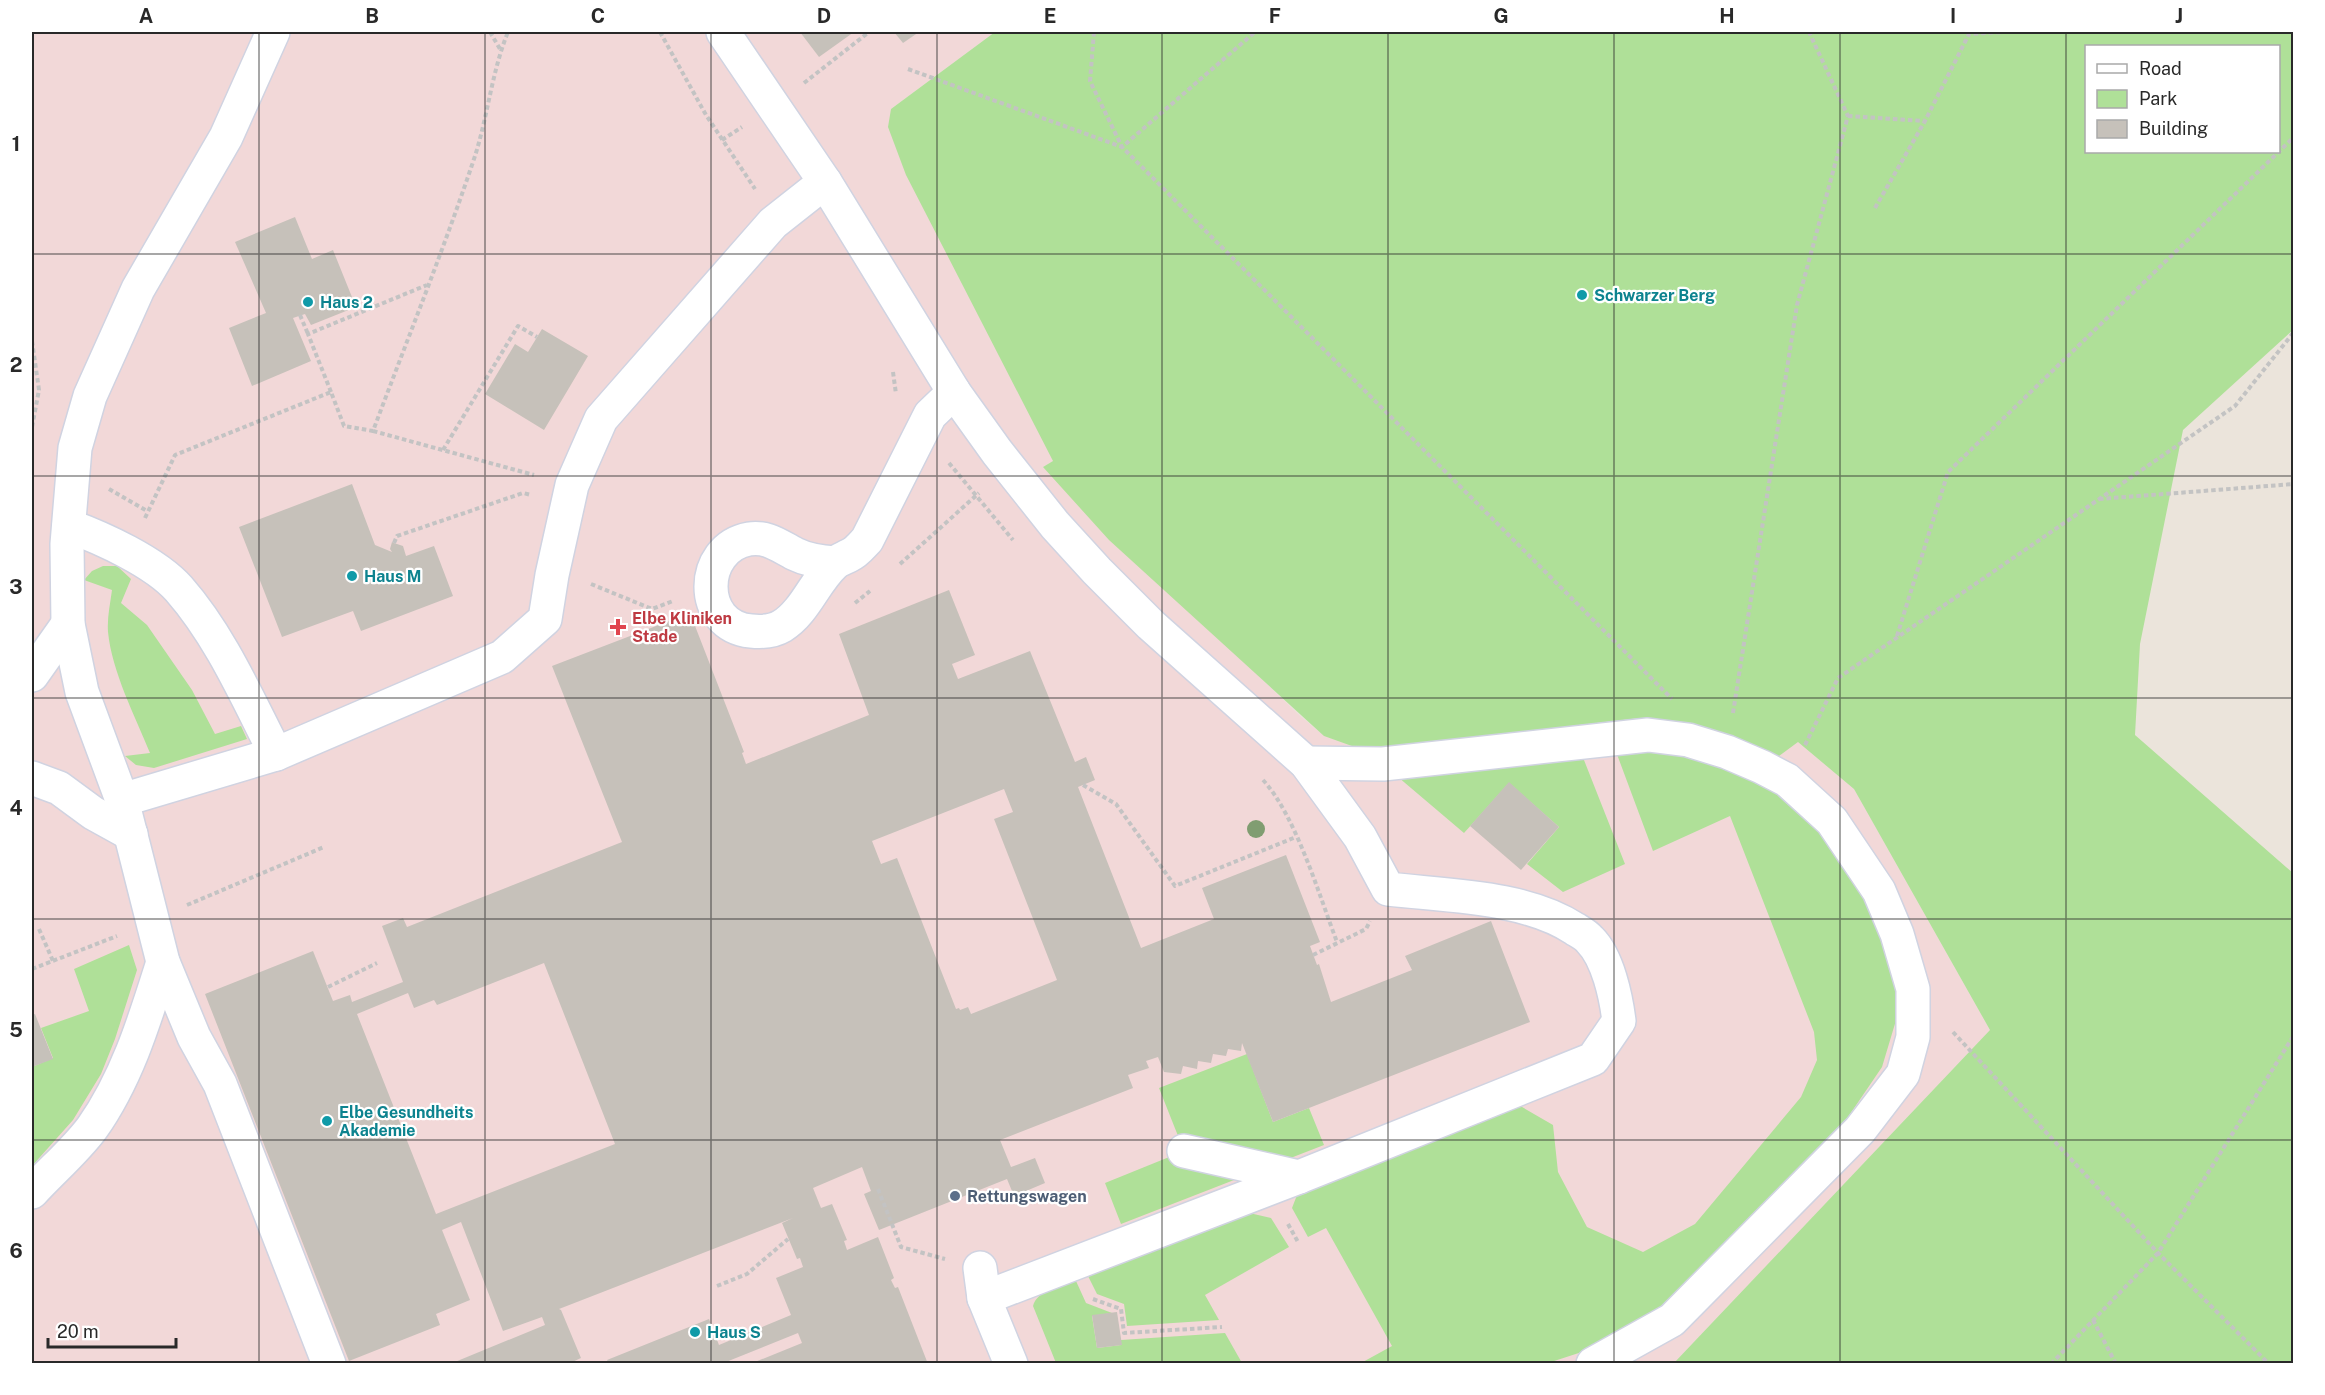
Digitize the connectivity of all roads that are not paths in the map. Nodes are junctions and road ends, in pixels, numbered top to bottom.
1 (273, 32) edge
2 (723, 32) edge
3 (825, 182) junction
4 (954, 392) junction
5 (69, 526) junction
6 (835, 563) dead end
7 (68, 624) junction
8 (32, 675) edge
9 (276, 754) junction
10 (1306, 763) junction
11 (32, 778) edge
12 (123, 800) junction
13 (131, 834) junction
14 (164, 962) junction
15 (1184, 1151) dead end
16 (1299, 1177) junction
17 (32, 1192) edge
18 (329, 1364) edge
19 (1011, 1364) edge
20 (1593, 1364) edge

1 - 5 street
2 - 3 street
3 - 4 street
3 - 9 street
4 - 6 street
4 - 10 street
5 - 7 street
5 - 9 street
7 - 8 street
7 - 12 street
9 - 12 street
10 - 16 street
10 - 20 street
11 - 13 street
12 - 13 street
13 - 14 street
14 - 17 street
14 - 18 street
15 - 16 street
16 - 19 street

